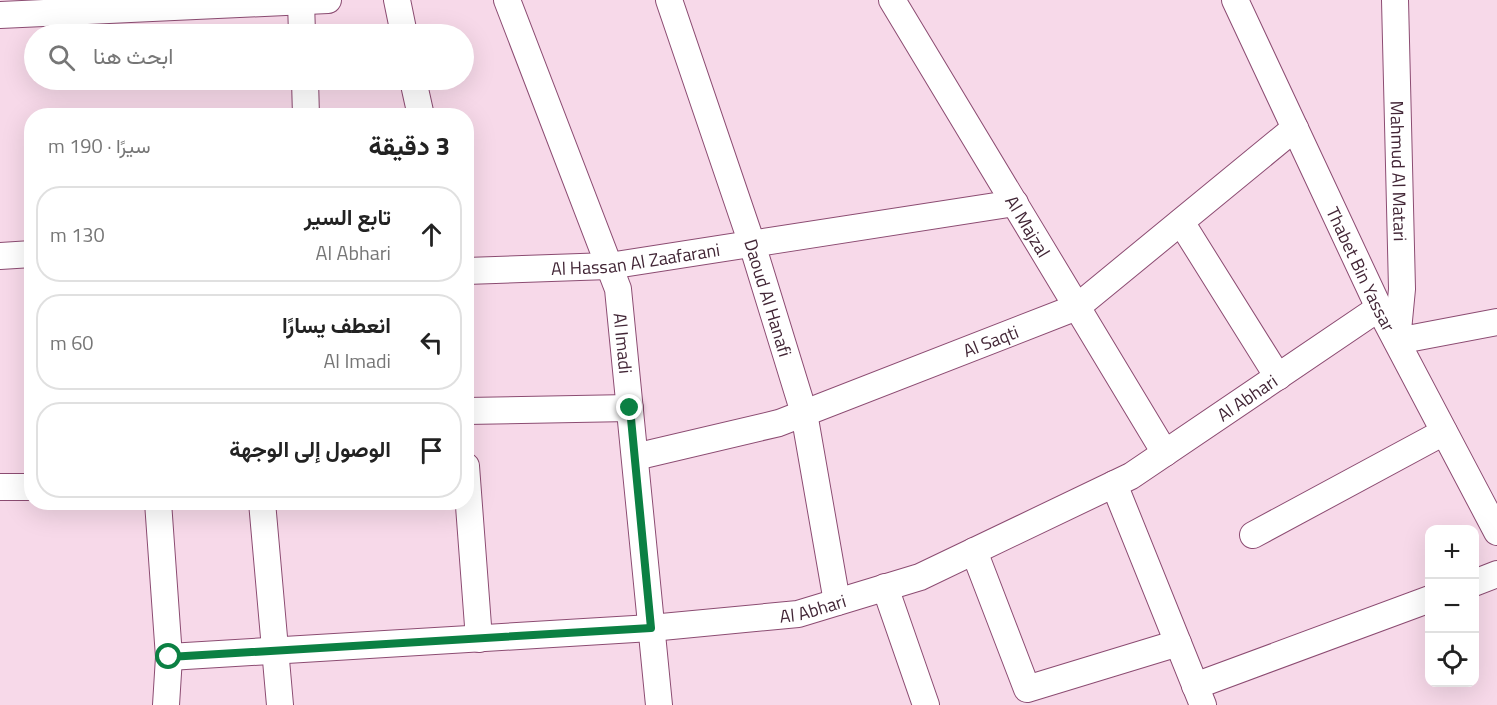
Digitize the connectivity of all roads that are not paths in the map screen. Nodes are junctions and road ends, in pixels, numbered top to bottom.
1 (328, 0) edge
2 (397, 0) edge
3 (507, 0) edge
4 (669, 0) edge
5 (892, 0) edge
6 (1235, 0) edge
7 (1395, 0) edge
8 (313, 1) edge
9 (0, 15) edge
10 (306, 24) edge
11 (402, 24) edge
12 (305, 90) edge
13 (415, 90) edge
14 (306, 108) edge
15 (419, 108) edge
16 (1295, 128) junction
17 (1015, 203) junction
18 (1181, 222) junction
19 (752, 244) junction
20 (24, 254) edge
21 (0, 256) edge
22 (609, 266) junction
23 (474, 271) edge
24 (1077, 307) junction
25 (1379, 309) junction
26 (1497, 322) edge
27 (1397, 341) junction
28 (1278, 377) junction
29 (630, 408) junction
30 (474, 411) edge
31 (804, 413) junction
32 (1444, 432) junction
33 (1165, 453) junction
34 (635, 457) junction
35 (1114, 484) junction
36 (0, 487) edge
37 (24, 487) edge
38 (159, 510) edge
39 (263, 510) edge
40 (469, 510) edge
41 (1497, 532) edge
42 (1253, 535) dead end
43 (974, 551) junction
44 (1497, 574) edge
45 (1479, 581) edge
46 (885, 587) junction
47 (1425, 601) edge
48 (837, 602) junction
49 (651, 628) junction
50 (479, 639) junction
51 (1178, 644) junction
52 (274, 651) junction
53 (169, 657) junction
54 (1199, 696) edge
55 (166, 705) edge
56 (280, 705) edge
57 (659, 705) edge
58 (926, 705) edge

1 - 8 street
2 - 11 street
3 - 22 street, Al Imadi
4 - 19 street, Daoud Al Hanafi
5 - 17 street, Al Majzal
6 - 16 street, Thabet Bin Yassar
7 - 27 street, Mahmud Al Matari
8 - 9 street
8 - 10 street
12 - 14 street
13 - 15 street
16 - 18 street, Al Saqti
16 - 25 street, Thabet Bin Yassar
17 - 19 street, Al Hassan Al Zaafarani
17 - 24 street, Al Majzal
18 - 24 street, Al Saqti
18 - 28 street
19 - 22 street, Al Hassan Al Zaafarani
19 - 31 street, Daoud Al Hanafi
20 - 21 street
22 - 23 street, Al Hassan Al Zaafarani
22 - 29 street, Al Imadi
24 - 31 street, Al Saqti
24 - 33 street, Al Majzal
25 - 27 street, Thabet Bin Yassar
25 - 28 street, Al Abhari
26 - 27 street
27 - 32 street, Thabet Bin Yassar
28 - 33 street, Al Abhari
29 - 30 street
29 - 34 street, Al Imadi
31 - 34 street, Al Saqti
31 - 48 street, Daoud Al Hanafi
32 - 41 street, Thabet Bin Yassar
32 - 42 street
33 - 35 street, Al Abhari
34 - 49 street, Al Imadi
35 - 43 street, Al Abhari
35 - 51 street
36 - 37 street
38 - 53 street
39 - 52 street
40 - 50 street
43 - 46 street, Al Abhari
43 - 51 street
44 - 45 street
46 - 48 street, Al Abhari
46 - 58 street
47 - 54 street
48 - 49 street, Al Abhari
49 - 50 street, Al Abhari
49 - 57 street, Al Imadi
50 - 52 street, Al Abhari
51 - 54 street
52 - 53 street, Al Abhari
52 - 56 street
53 - 55 street

